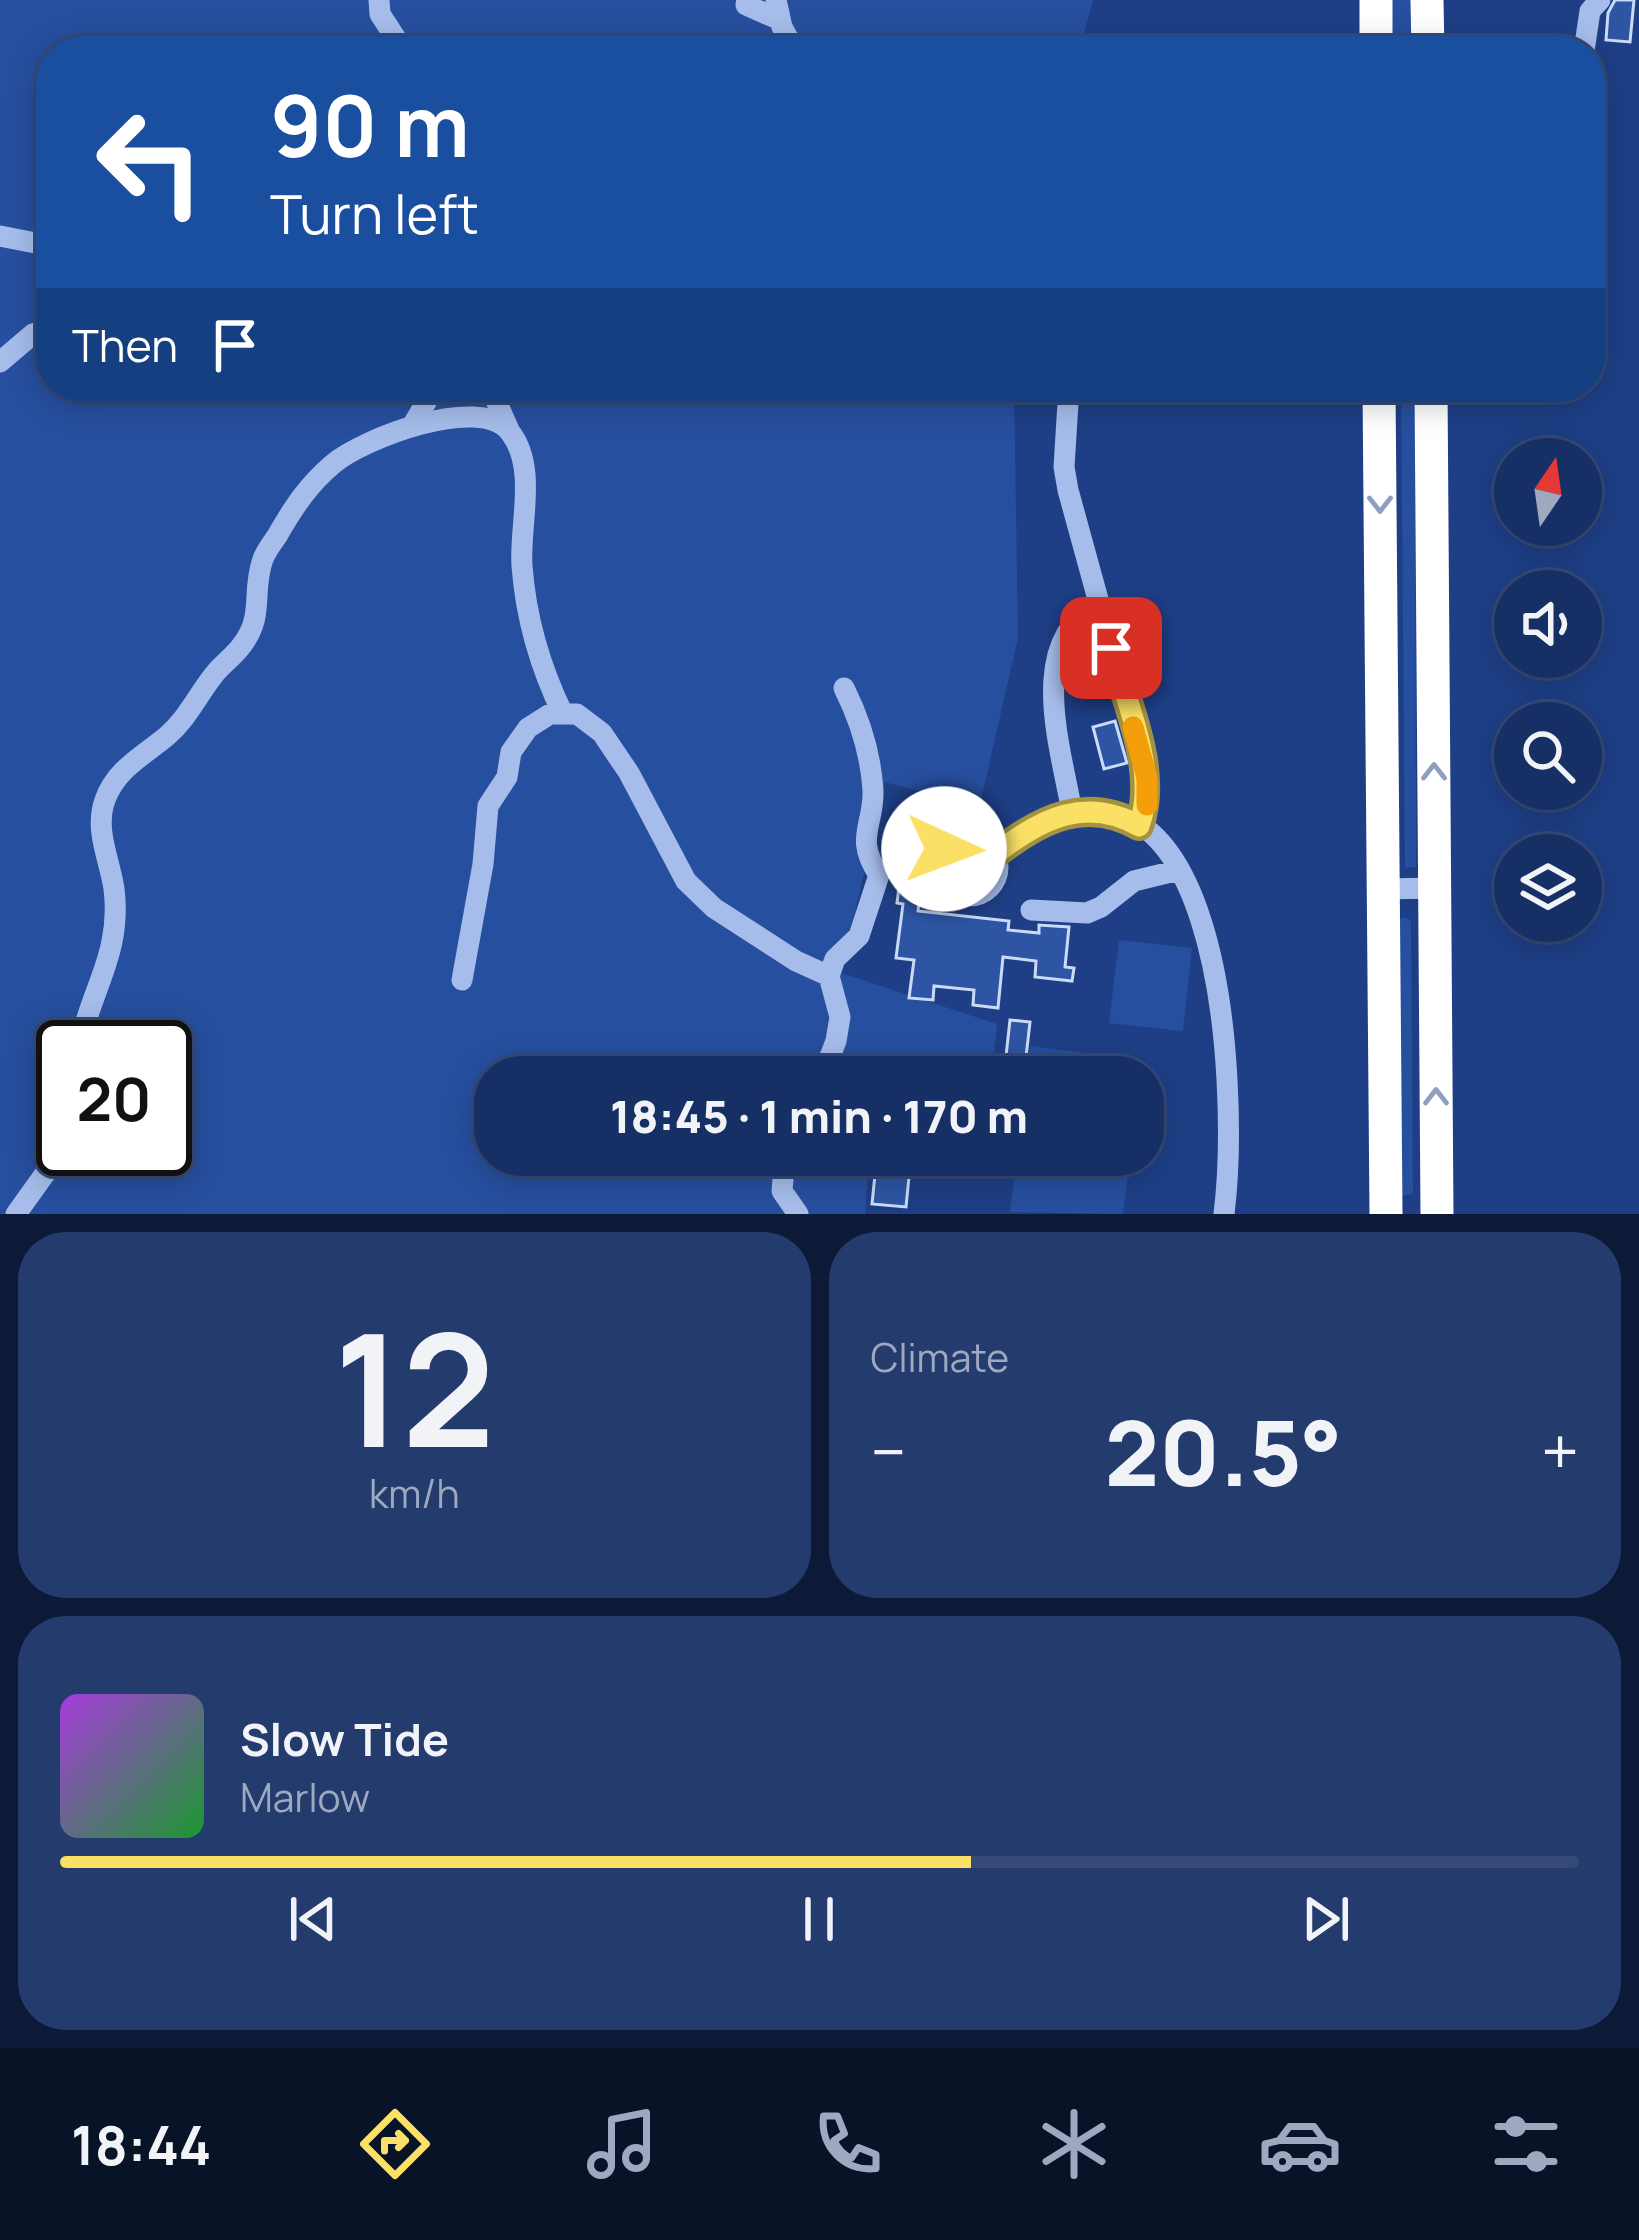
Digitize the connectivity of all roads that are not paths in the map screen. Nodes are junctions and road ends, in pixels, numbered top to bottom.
1 (379, 0) edge
2 (747, 0) edge
3 (1376, 0) edge
4 (1427, 0) edge
5 (1600, 0) edge
6 (778, 10) edge
7 (394, 36) edge
8 (1376, 36) edge
9 (1428, 36) edge
10 (1586, 36) edge
11 (0, 236) edge
12 (36, 243) edge
13 (36, 333) edge
14 (0, 362) edge
15 (426, 402) edge
16 (497, 402) edge
17 (1069, 402) edge
18 (1379, 402) edge
19 (1431, 402) edge
20 (412, 426) junction
21 (510, 431) junction
22 (1099, 604) junction
23 (844, 688) dead end
24 (563, 714) junction
25 (1072, 812) junction
26 (1139, 826) junction
27 (998, 852) dead end
28 (1179, 871) junction
29 (1436, 889) junction
30 (1383, 890) junction
31 (1031, 910) dead end
32 (829, 976) junction
33 (462, 980) dead end
34 (85, 1020) edge
35 (828, 1056) edge
36 (43, 1176) edge
37 (783, 1176) edge
38 (16, 1214) edge
39 (798, 1214) edge
40 (1224, 1214) edge
41 (1386, 1214) edge
42 (1437, 1214) edge

1 - 7 lane
2 - 6 lane
3 - 8 highway
4 - 9 highway
5 - 10 lane
11 - 12 lane
13 - 14 lane
15 - 20 lane
16 - 21 lane
17 - 22 lane
18 -> 30 highway
29 -> 19 highway
20 - 21 lane
20 - 34 lane
21 - 24 lane
22 - 25 lane
22 - 26 lane
23 - 32 lane
24 - 32 lane
24 - 33 lane
25 - 26 lane
25 - 27 lane
26 - 28 lane
28 - 31 lane
28 - 40 lane
29 - 30 lane
42 -> 29 highway
30 - 41 highway
32 - 35 lane
36 - 38 lane
37 - 39 lane

